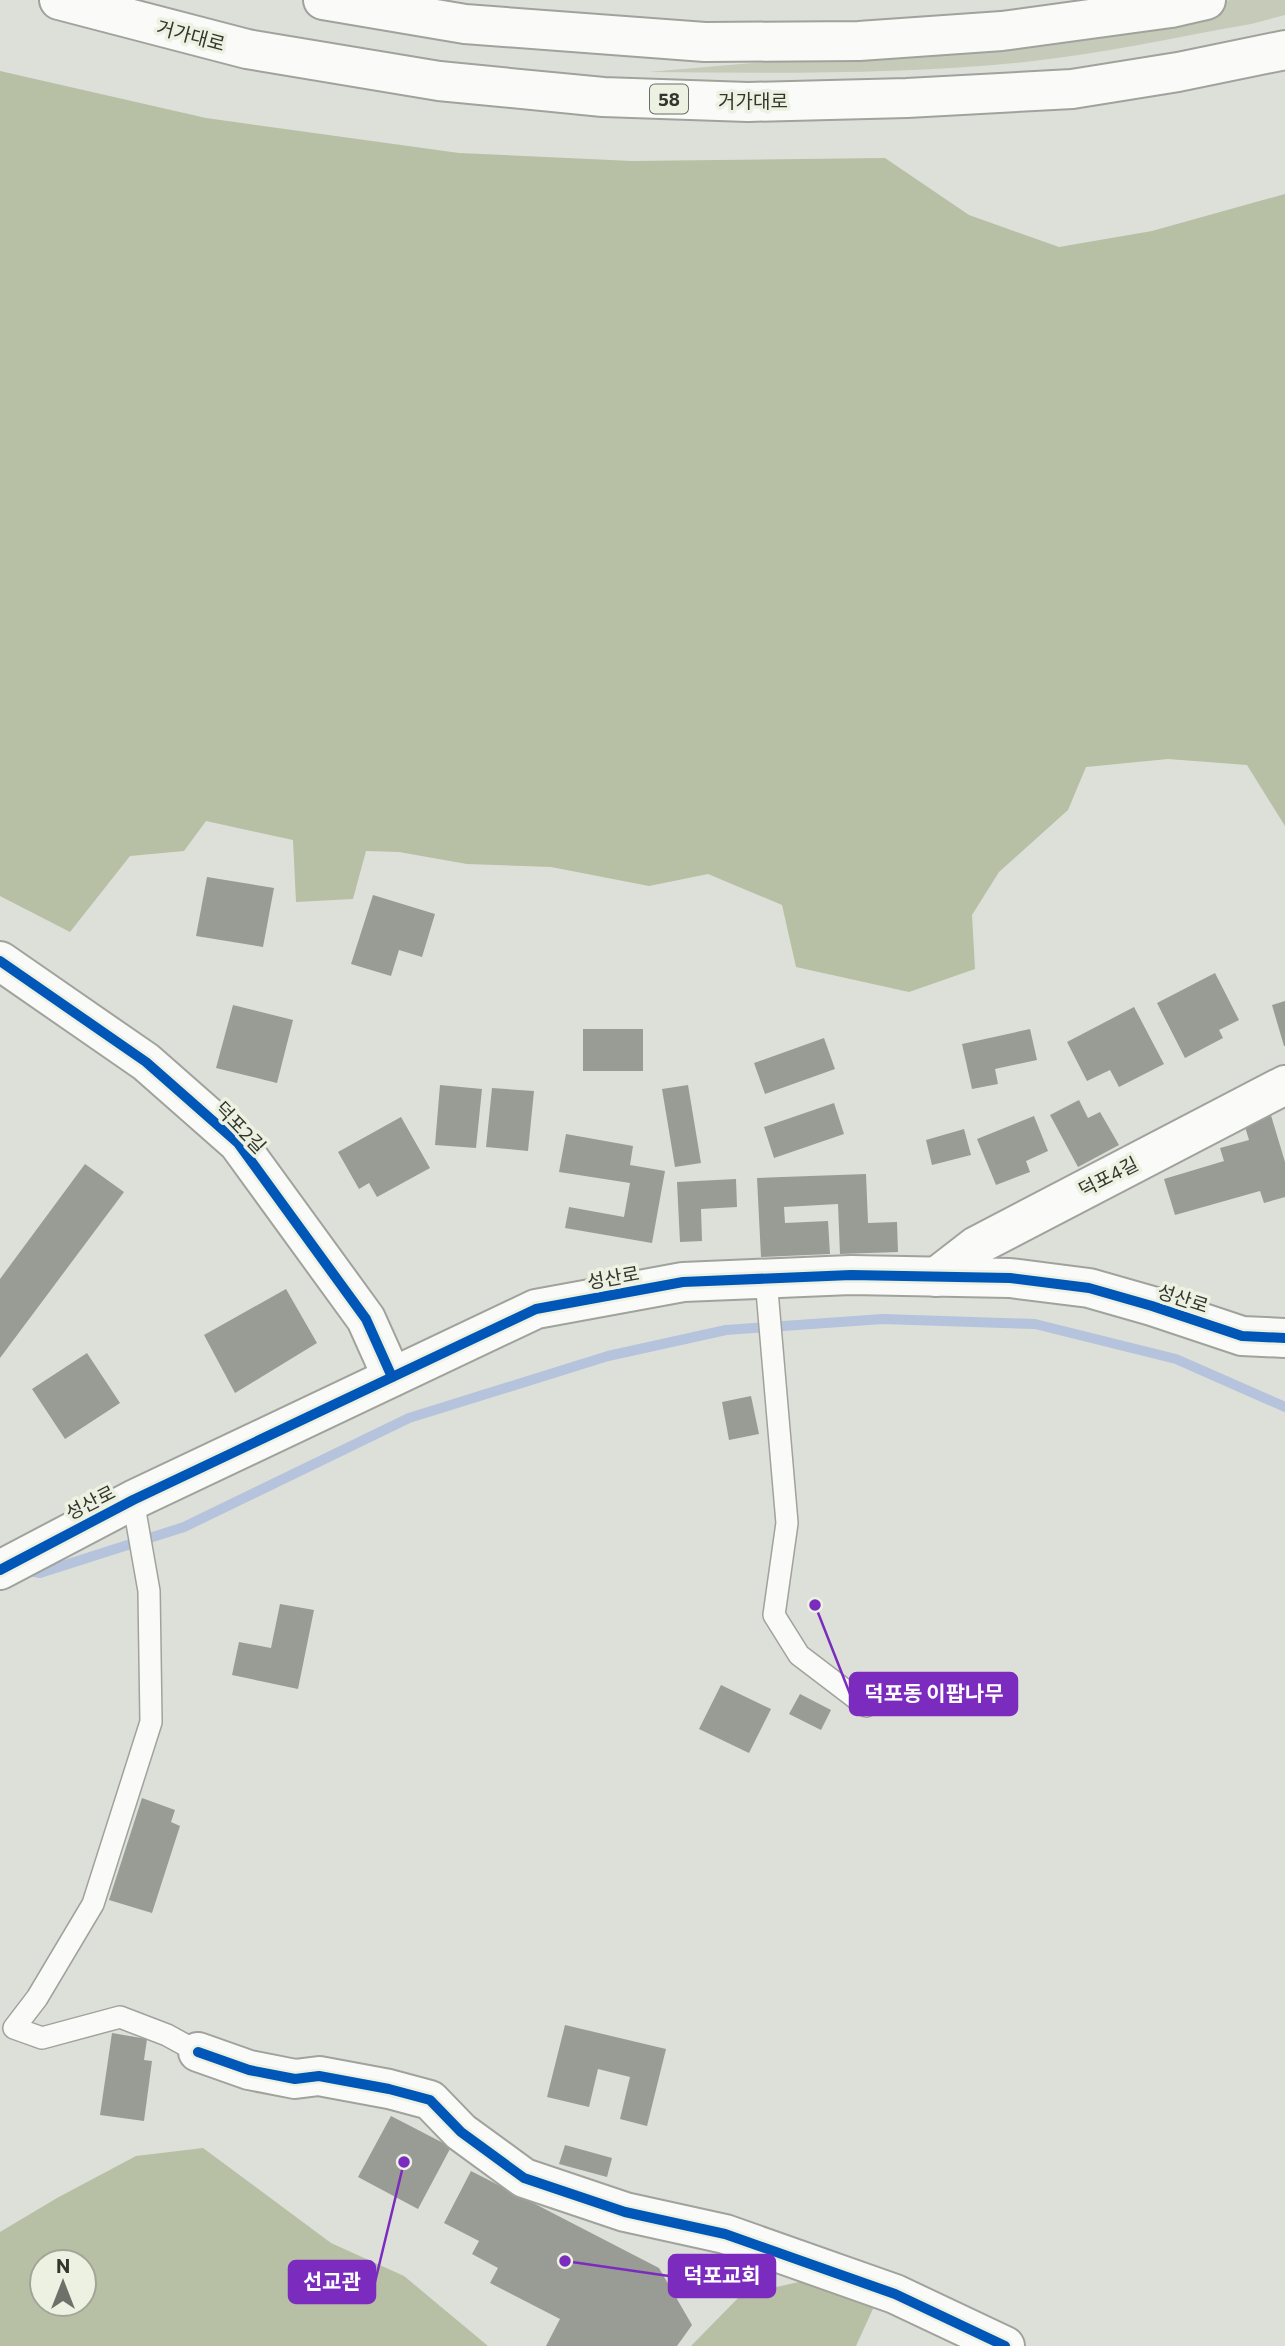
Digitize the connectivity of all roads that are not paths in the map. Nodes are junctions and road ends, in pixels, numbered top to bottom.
1 (59, 0) edge
2 (323, 0) edge
3 (1037, 0) edge
4 (1206, 0) edge
5 (1002, 31) junction
6 (1285, 50) edge
7 (0, 961) edge
8 (1285, 1085) edge
9 (936, 1277) junction
10 (766, 1279) junction
11 (1285, 1338) edge
12 (392, 1377) junction
13 (133, 1500) junction
14 (0, 1570) edge
15 (866, 1706) dead end
16 (198, 2052) joint
17 (1005, 2346) edge

1 - 6 main road, 거가대로 / 58
2 - 5 main road
3 - 5 main road
4 - 5 main road
7 - 12 main road, 덕포2길
8 - 9 main road, 덕포4길
9 - 10 main road, 성산로
9 - 11 main road, 성산로
10 - 12 main road, 성산로
10 - 15 lane
12 - 13 main road, 성산로
13 - 14 main road, 성산로
13 - 16 lane
16 - 17 main road

